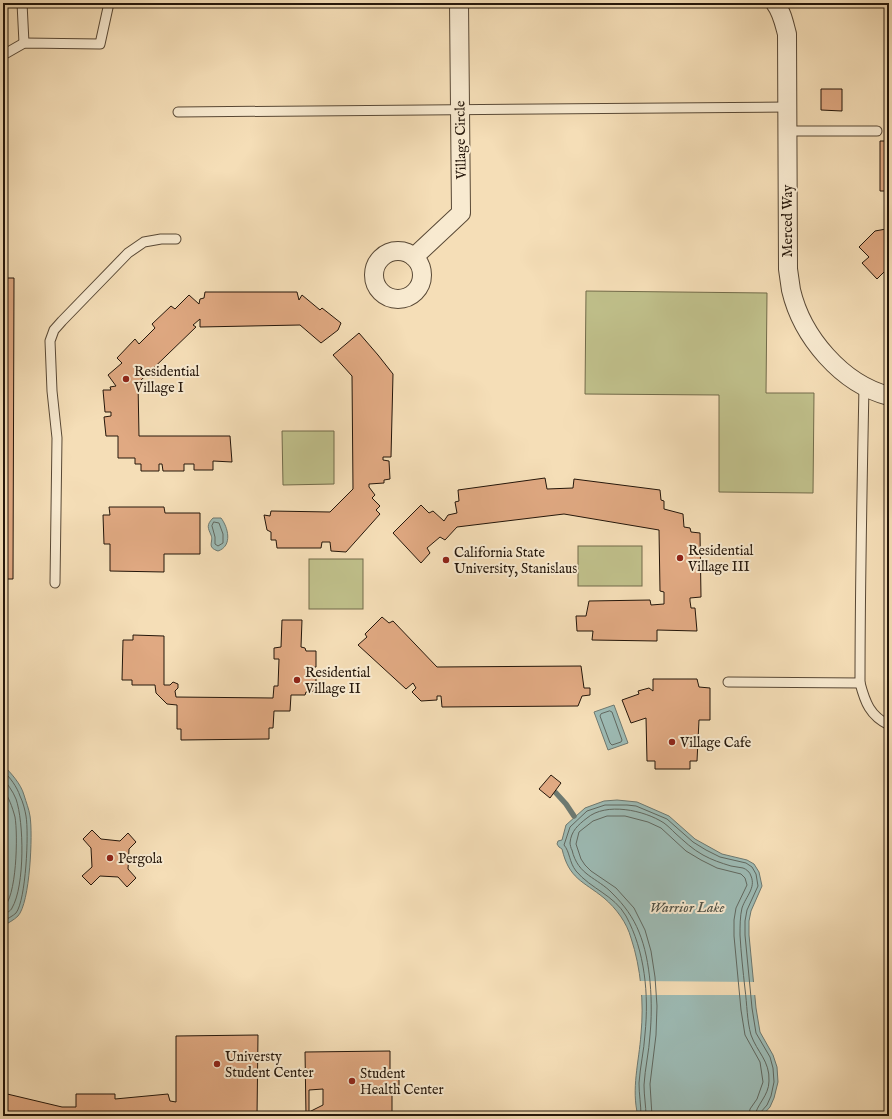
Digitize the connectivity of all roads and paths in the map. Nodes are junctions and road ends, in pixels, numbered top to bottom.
1 (22, 3) edge
2 (109, 3) edge
3 (458, 3) edge
4 (775, 3) edge
5 (24, 43) junction
6 (3, 55) edge
7 (787, 107) junction
8 (459, 110) junction
9 (178, 112) dead end
10 (787, 131) junction
11 (877, 131) dead end
12 (176, 239) dead end
13 (414, 257) dead end
14 (864, 386) junction
15 (889, 396) edge
16 (56, 583) dead end
17 (728, 682) dead end
18 (860, 683) junction
19 (889, 725) edge

1 - 5 lane
2 - 5 lane
3 - 8 street, Village Circle
4 - 7 street, Merced Way
5 - 6 lane
7 - 8 lane
7 - 10 street, Merced Way
8 - 9 lane
8 - 13 street, Village Circle
10 - 11 lane
10 - 14 street, Merced Way
12 - 16 lane
14 - 15 street, Merced Way
14 - 18 lane
17 - 18 lane
18 - 19 lane

